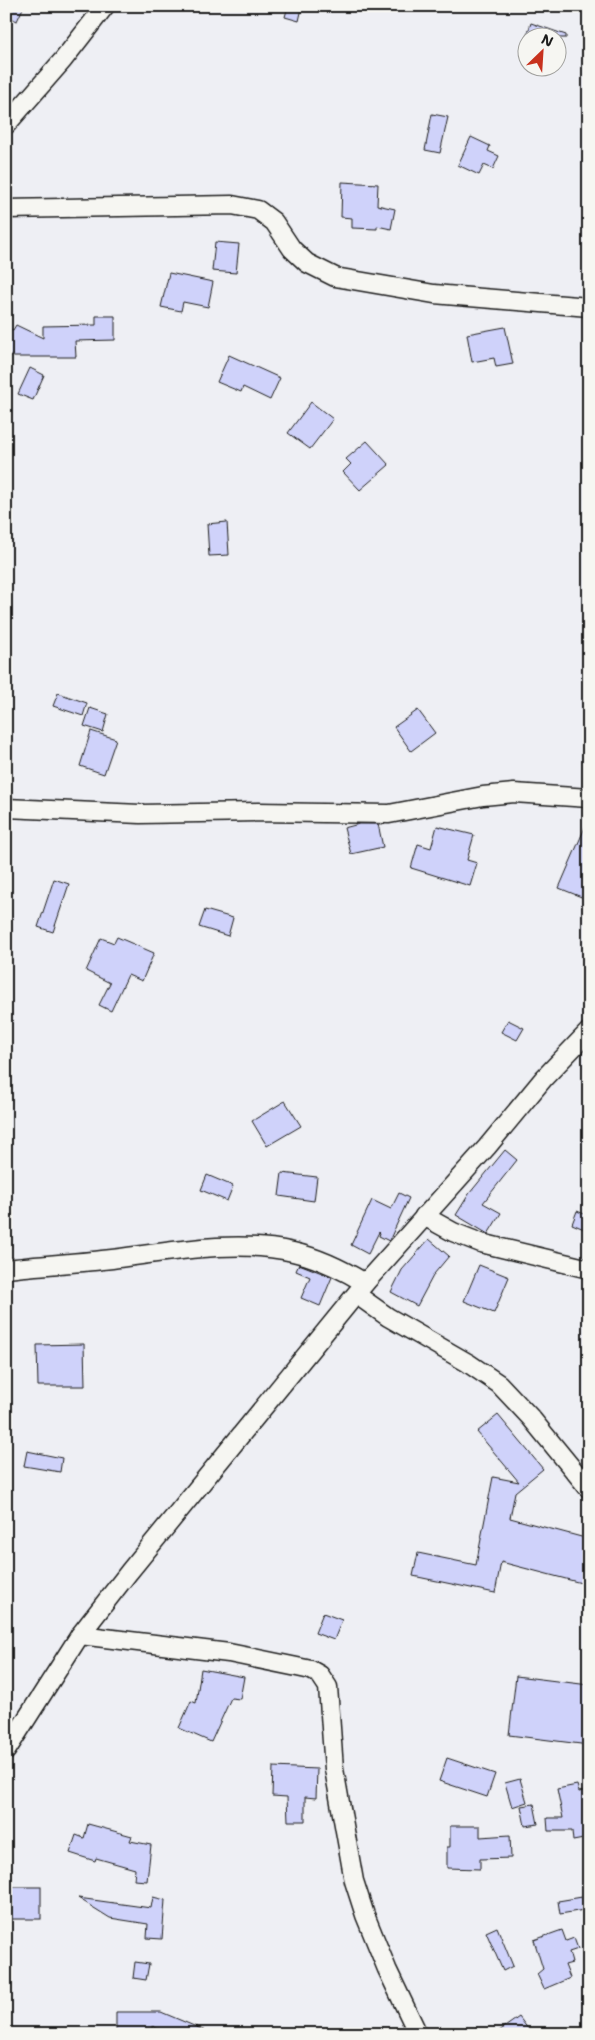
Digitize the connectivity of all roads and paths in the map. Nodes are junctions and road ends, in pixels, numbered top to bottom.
1 (105, 6) edge
2 (6, 125) edge
3 (6, 209) edge
4 (589, 307) edge
5 (589, 798) edge
6 (6, 808) edge
7 (589, 1030) edge
8 (424, 1216) junction
9 (6, 1268) edge
10 (589, 1269) edge
11 (361, 1289) junction
12 (589, 1489) edge
13 (80, 1635) junction
14 (6, 1751) edge
15 (418, 2034) edge

1 - 2 street
3 - 4 street
5 - 6 street
7 - 8 street
8 - 10 street
8 - 11 street
9 - 11 street
11 - 12 street
11 - 13 street
13 - 14 street
13 - 15 street

